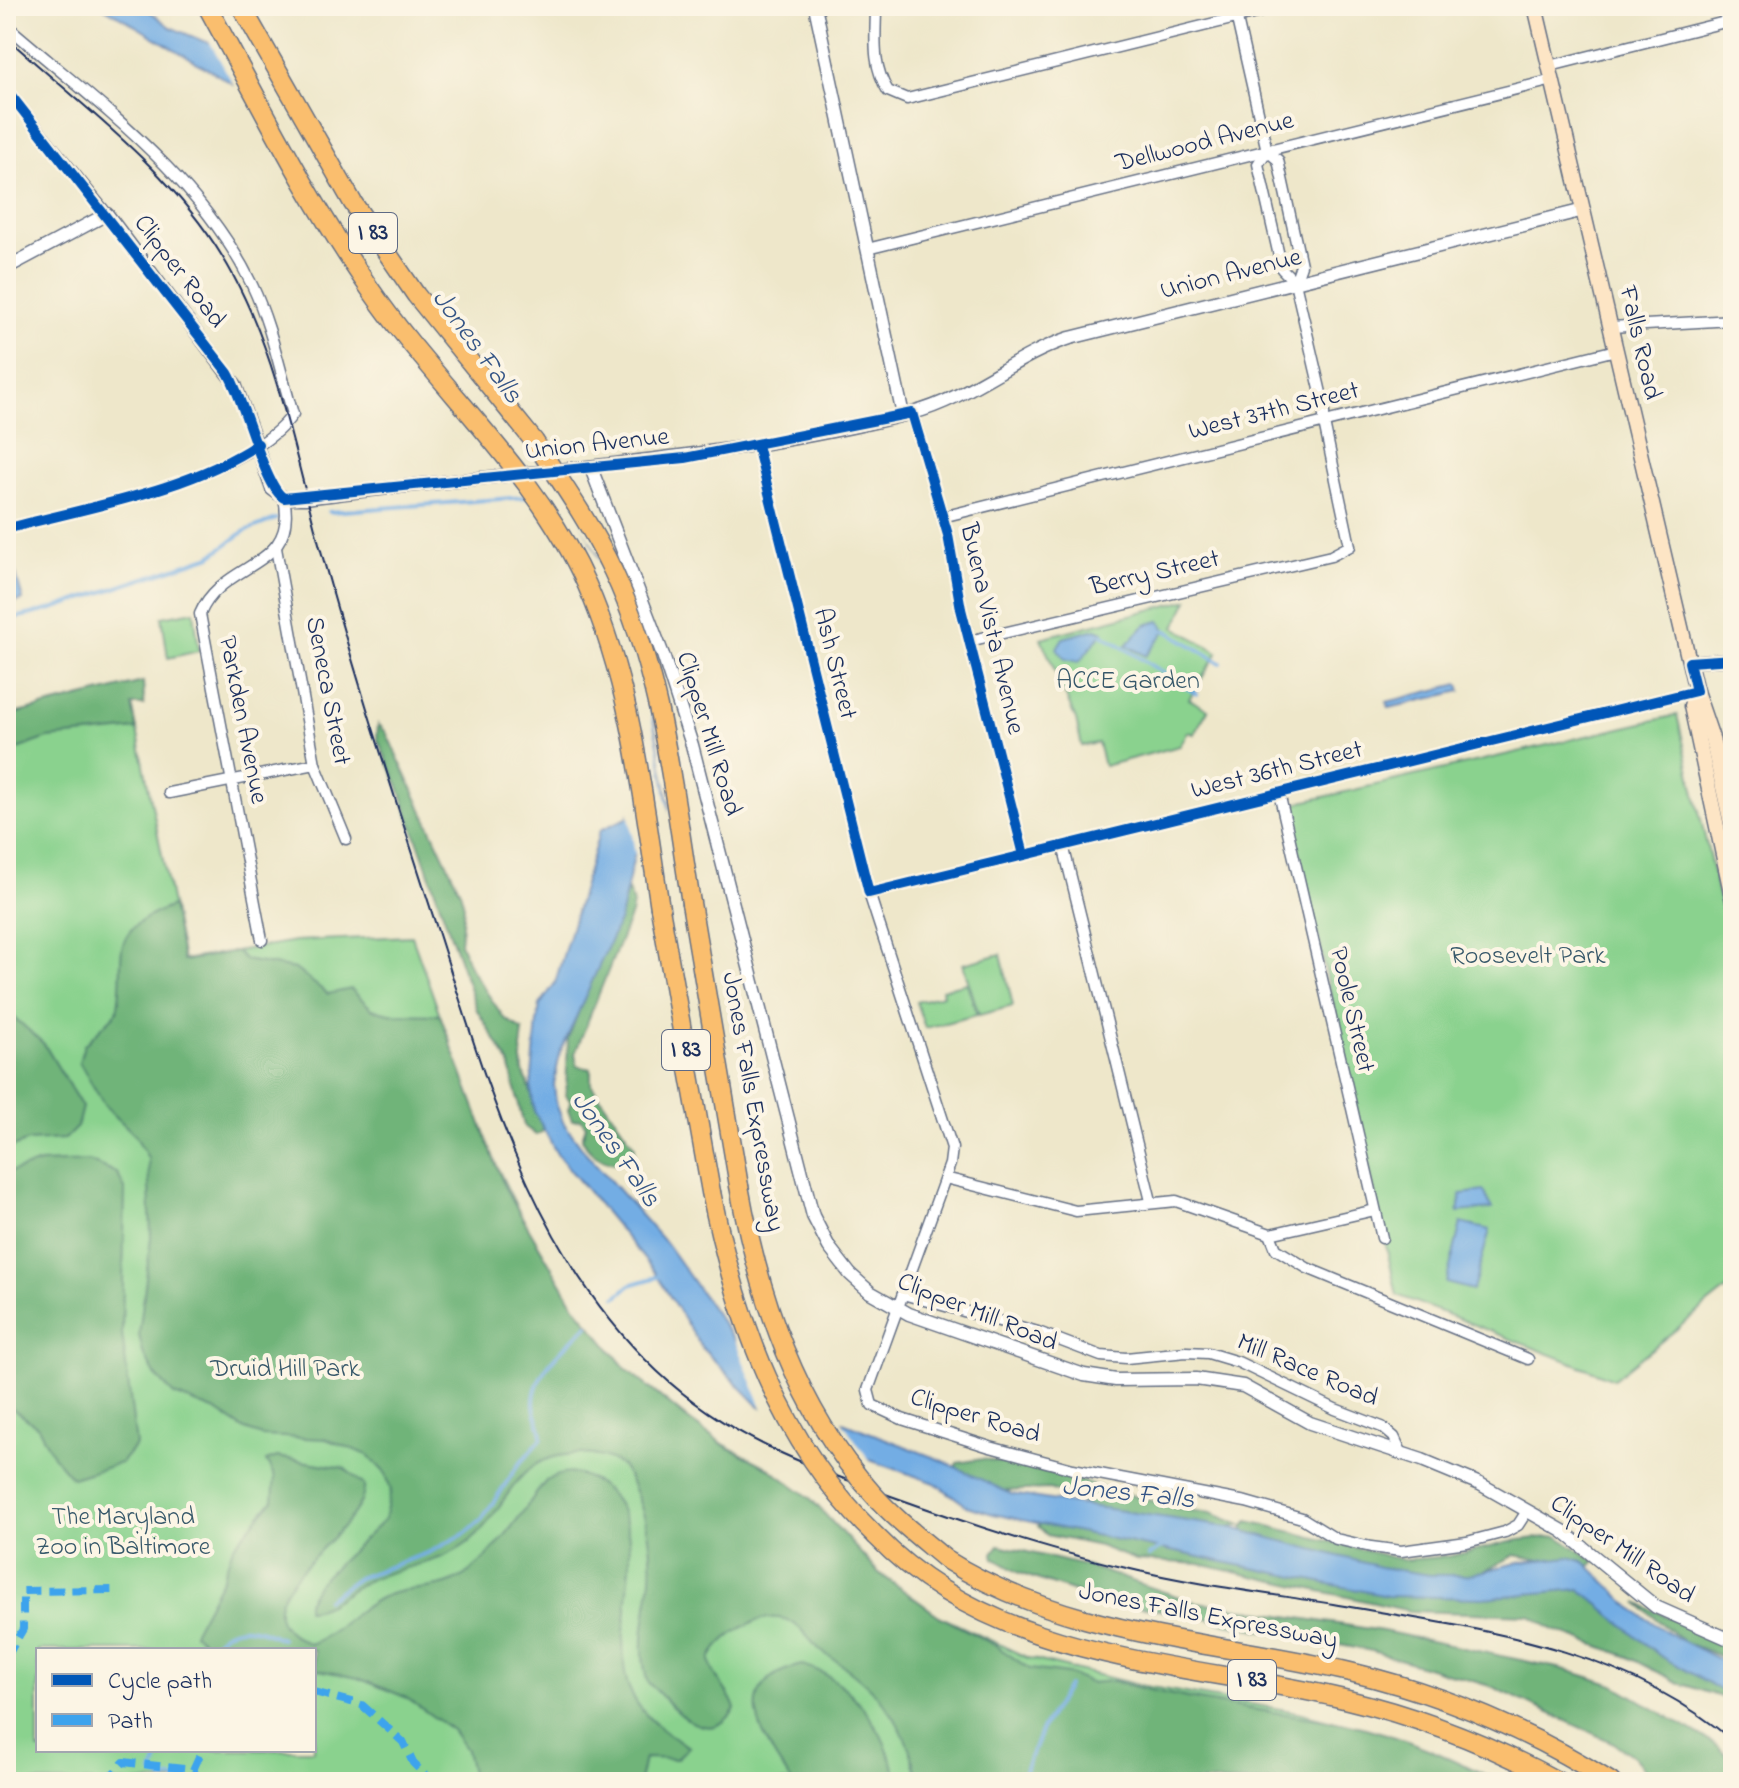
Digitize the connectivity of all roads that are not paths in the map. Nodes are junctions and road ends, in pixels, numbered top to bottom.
1 (207, 6) edge
2 (241, 6) edge
3 (815, 6) edge
4 (876, 6) edge
5 (1284, 6) edge
6 (1535, 6) edge
7 (1236, 12) edge
8 (1733, 20) edge
9 (6, 25) edge
10 (1551, 73) junction
11 (6, 89) edge
12 (1267, 151) junction
13 (1584, 210) junction
14 (107, 214) junction
15 (867, 249) junction
16 (6, 268) edge
17 (1295, 282) junction
18 (1733, 320) edge
19 (1611, 327) junction
20 (1616, 350) junction
21 (907, 414) junction
22 (1324, 423) junction
23 (258, 444) junction
24 (757, 445) junction
25 (591, 468) junction
26 (284, 498) junction
27 (942, 517) junction
28 (6, 529) edge
29 (276, 548) junction
30 (969, 641) junction
31 (1733, 659) edge
32 (1689, 662) junction
33 (1696, 691) junction
34 (315, 764) junction
35 (232, 780) junction
36 (169, 793) dead end
37 (1279, 793) junction
38 (1733, 832) edge
39 (346, 839) dead end
40 (1063, 845) junction
41 (1024, 855) junction
42 (869, 893) junction
43 (1733, 901) edge
44 (262, 940) dead end
45 (945, 1178) junction
46 (1151, 1201) junction
47 (1375, 1210) junction
48 (1270, 1234) junction
49 (1382, 1238) dead end
50 (903, 1294) junction
51 (898, 1309) junction
52 (1528, 1359) dead end
53 (869, 1401) joint
54 (1402, 1454) junction
55 (1527, 1511) junction
56 (1733, 1641) edge
57 (1559, 1782) edge
58 (1611, 1782) edge

1 - 57 highway, Jones Falls Expressway / I 83, bridge
2 - 58 highway, Jones Falls Expressway / I 83, bridge
3 - 15 street, Buena Vista Avenue
4 - 7 street
5 - 7 street
6 - 10 main road, Falls Road
7 - 12 street
8 - 10 street, Dellwood Avenue
9 - 23 street
10 - 12 street, Dellwood Avenue
10 - 13 main road, Falls Road
11 - 14 street, Clipper Road
12 - 15 street, Dellwood Avenue
12 - 17 street
12 - 17 street
13 - 17 street, Union Avenue
13 - 19 main road, Falls Road
14 - 16 street
14 - 23 street, Clipper Road
15 - 21 street, Buena Vista Avenue
17 - 21 street, Union Avenue
17 - 22 street
18 - 19 street
19 - 20 main road, Falls Road
20 - 22 street, West 37th Street
20 - 32 main road, Falls Road
21 - 24 street, Union Avenue
21 - 27 street, Buena Vista Avenue
22 - 27 street, West 37th Street
22 - 30 street, Berry Street
23 - 26 street, Clipper Road
23 - 28 street
24 - 25 street, Union Avenue
24 - 42 street, Ash Street
25 - 26 street, Union Avenue, bridge
25 - 51 street, Clipper Mill Road
26 - 29 street
27 - 30 street, Buena Vista Avenue
29 - 34 street, Seneca Street
29 - 35 street, Parkden Avenue
30 - 41 street, Buena Vista Avenue
31 - 32 street
32 - 33 main road, Falls Road
33 - 37 street, West 36th Street
33 - 38 main road, Falls Road
33 - 43 main road, Falls Road
34 - 35 street
34 - 39 street, Seneca Street
35 - 36 street
35 - 44 street, Parkden Avenue
37 - 40 street, West 36th Street
37 - 47 street, Poole Street
40 - 41 street, West 36th Street
40 - 46 street
41 - 42 street, West 36th Street
42 - 45 street, Ash Street
45 - 46 street
45 - 50 street, Ash Street
46 - 48 street
47 - 48 street
47 - 49 street, Poole Street
48 - 52 street
50 - 51 street, Ash Street
50 - 54 street, Mill Race Road
51 - 53 street, Ash Street
51 - 54 street, Clipper Mill Road
53 - 55 street, Clipper Road
54 - 55 street, Clipper Mill Road
55 - 56 street, Clipper Mill Road

